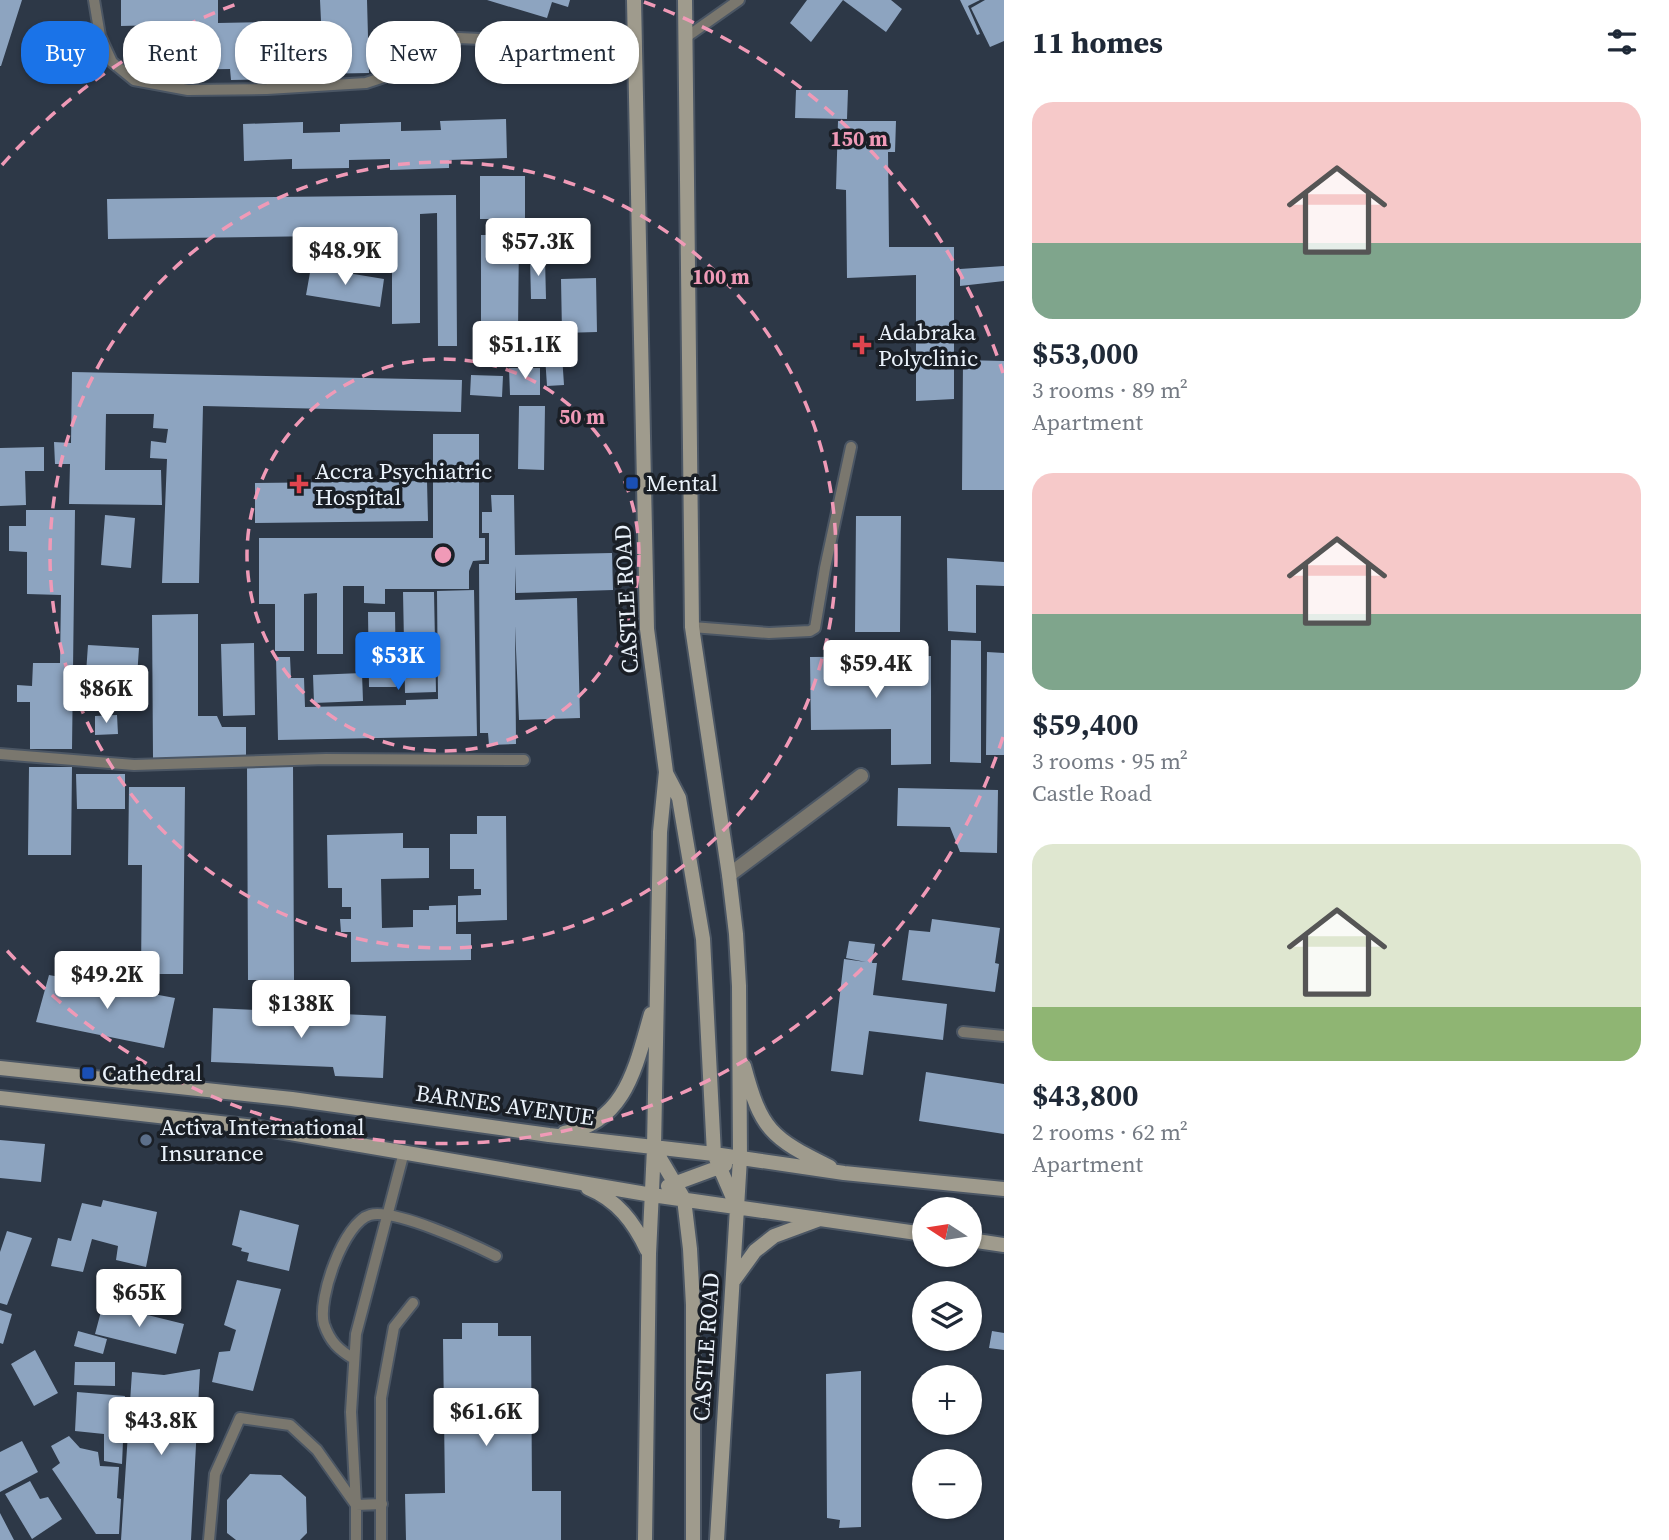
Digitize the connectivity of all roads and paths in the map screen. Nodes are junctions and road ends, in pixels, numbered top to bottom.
1 (94, 0) edge
2 (634, 0) edge
3 (685, 0) edge
4 (739, 0) edge
5 (634, 21) edge
6 (685, 38) junction
7 (475, 39) edge
8 (636, 84) edge
9 (852, 446) dead end
10 (692, 627) junction
11 (0, 754) edge
12 (524, 760) dead end
13 (666, 772) junction
14 (861, 776) dead end
15 (729, 875) junction
16 (657, 996) junction
17 (963, 1032) dead end
18 (1004, 1036) edge
19 (738, 1044) junction
20 (0, 1068) edge
21 (0, 1098) edge
22 (549, 1135) junction
23 (654, 1148) junction
24 (404, 1152) junction
25 (740, 1158) junction
26 (716, 1161) junction
27 (844, 1173) junction
28 (564, 1179) junction
29 (675, 1182) junction
30 (1004, 1189) edge
31 (652, 1195) junction
32 (684, 1199) junction
33 (736, 1207) junction
34 (388, 1214) junction
35 (821, 1219) junction
36 (912, 1232) edge
37 (982, 1242) edge
38 (1004, 1245) edge
39 (649, 1254) junction
40 (496, 1256) dead end
41 (734, 1280) junction
42 (413, 1303) dead end
43 (354, 1359) junction
44 (382, 1504) junction
45 (356, 1505) junction
46 (209, 1540) edge
47 (356, 1540) edge
48 (381, 1540) edge
49 (645, 1540) edge
50 (693, 1540) edge
51 (717, 1540) edge

1 - 7 lane
2 - 5 main road, CASTLE ROAD
3 - 6 main road, CASTLE ROAD
4 - 6 lane
6 - 10 main road, CASTLE ROAD
8 - 13 main road, CASTLE ROAD
9 - 10 lane
10 - 15 main road, CASTLE ROAD
11 - 12 lane
13 - 16 main road, CASTLE ROAD
13 - 26 main road
14 - 15 street
15 - 19 main road, CASTLE ROAD
16 - 22 main road
16 - 23 main road, CASTLE ROAD
17 - 18 lane
19 - 25 main road, CASTLE ROAD
19 - 27 main road
20 - 22 main road, BARNES AVENUE
21 - 24 main road
22 - 23 main road, BARNES AVENUE
23 - 26 main road, BARNES AVENUE
23 - 29 main road
23 - 31 main road, CASTLE ROAD
24 - 28 main road
24 - 34 lane
25 - 26 main road, BARNES AVENUE
25 - 27 main road, BARNES AVENUE
25 - 33 main road, CASTLE ROAD
26 - 29 main road
26 - 33 main road
27 - 30 main road, BARNES AVENUE
28 - 31 main road
28 - 39 main road
29 - 31 main road
29 - 32 main road
31 - 32 main road
31 - 39 main road, CASTLE ROAD
32 - 33 main road
32 - 50 main road
33 - 35 main road
33 - 41 main road, CASTLE ROAD
34 - 40 lane
34 - 43 lane
34 - 43 lane
35 - 36 main road
35 - 41 main road
37 - 38 main road
39 - 49 main road, CASTLE ROAD
41 - 51 main road, CASTLE ROAD
42 - 44 lane
43 - 45 lane
44 - 45 lane
44 - 48 lane
45 - 46 lane
45 - 47 lane

